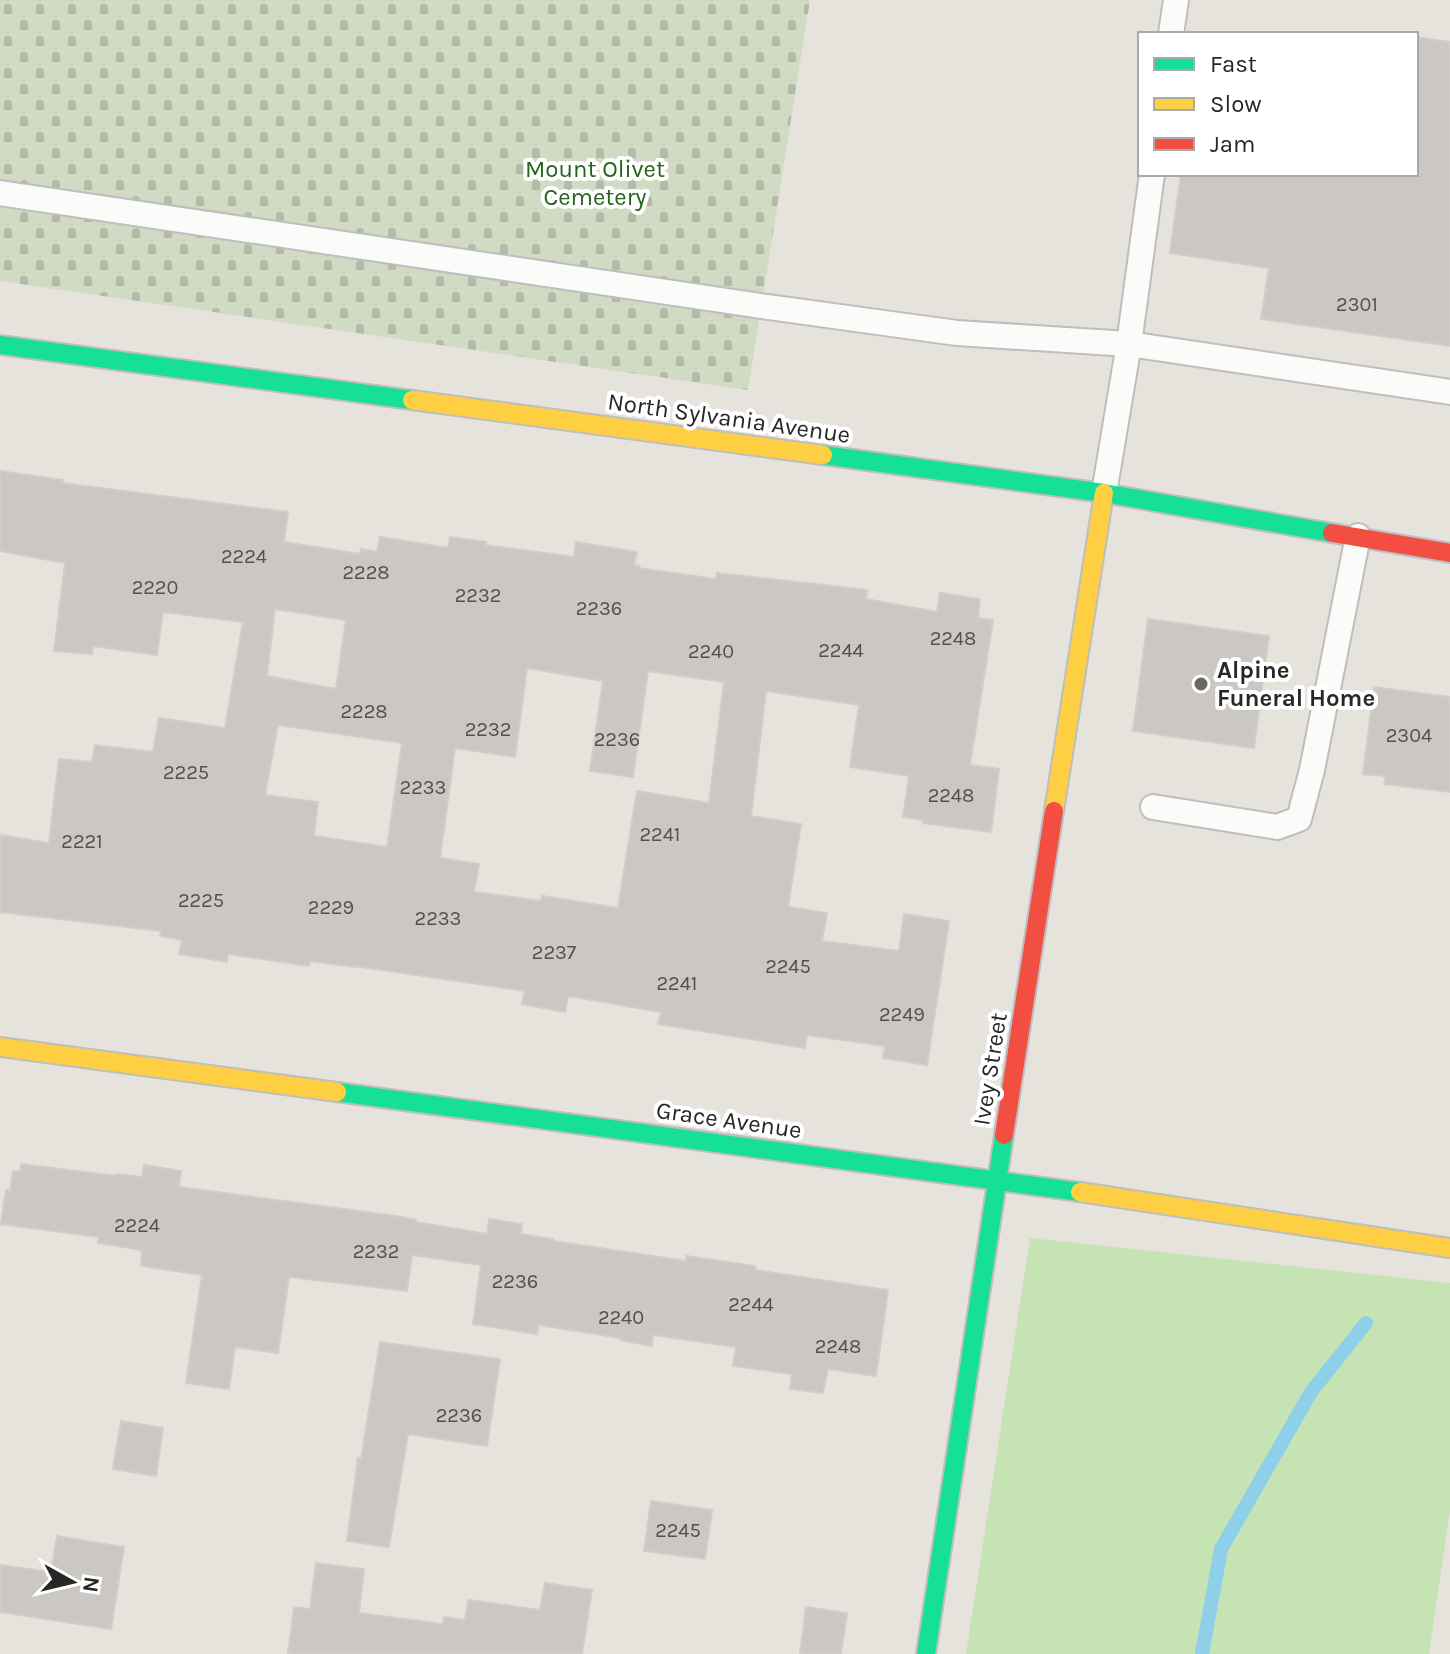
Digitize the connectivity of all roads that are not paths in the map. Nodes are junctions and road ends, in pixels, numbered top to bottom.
1 (1176, 0) edge
2 (1171, 32) edge
3 (1152, 176) edge
4 (0, 193) edge
5 (1129, 344) junction
6 (0, 345) edge
7 (1450, 392) edge
8 (1104, 493) junction
9 (1358, 536) junction
10 (1450, 553) edge
11 (1153, 807) dead end
12 (0, 1047) edge
13 (997, 1180) junction
14 (1450, 1248) edge
15 (926, 1654) edge

1 - 2 lane
3 - 5 lane
4 - 5 lane
5 - 7 lane
5 - 8 lane
6 - 8 street, North Sylvania Avenue
8 - 9 street, North Sylvania Avenue
8 - 13 street, Ivey Street
9 - 10 street, North Sylvania Avenue
9 - 11 lane
12 - 13 street, Grace Avenue
13 - 14 street, Grace Avenue
13 - 15 street, Ivey Street

